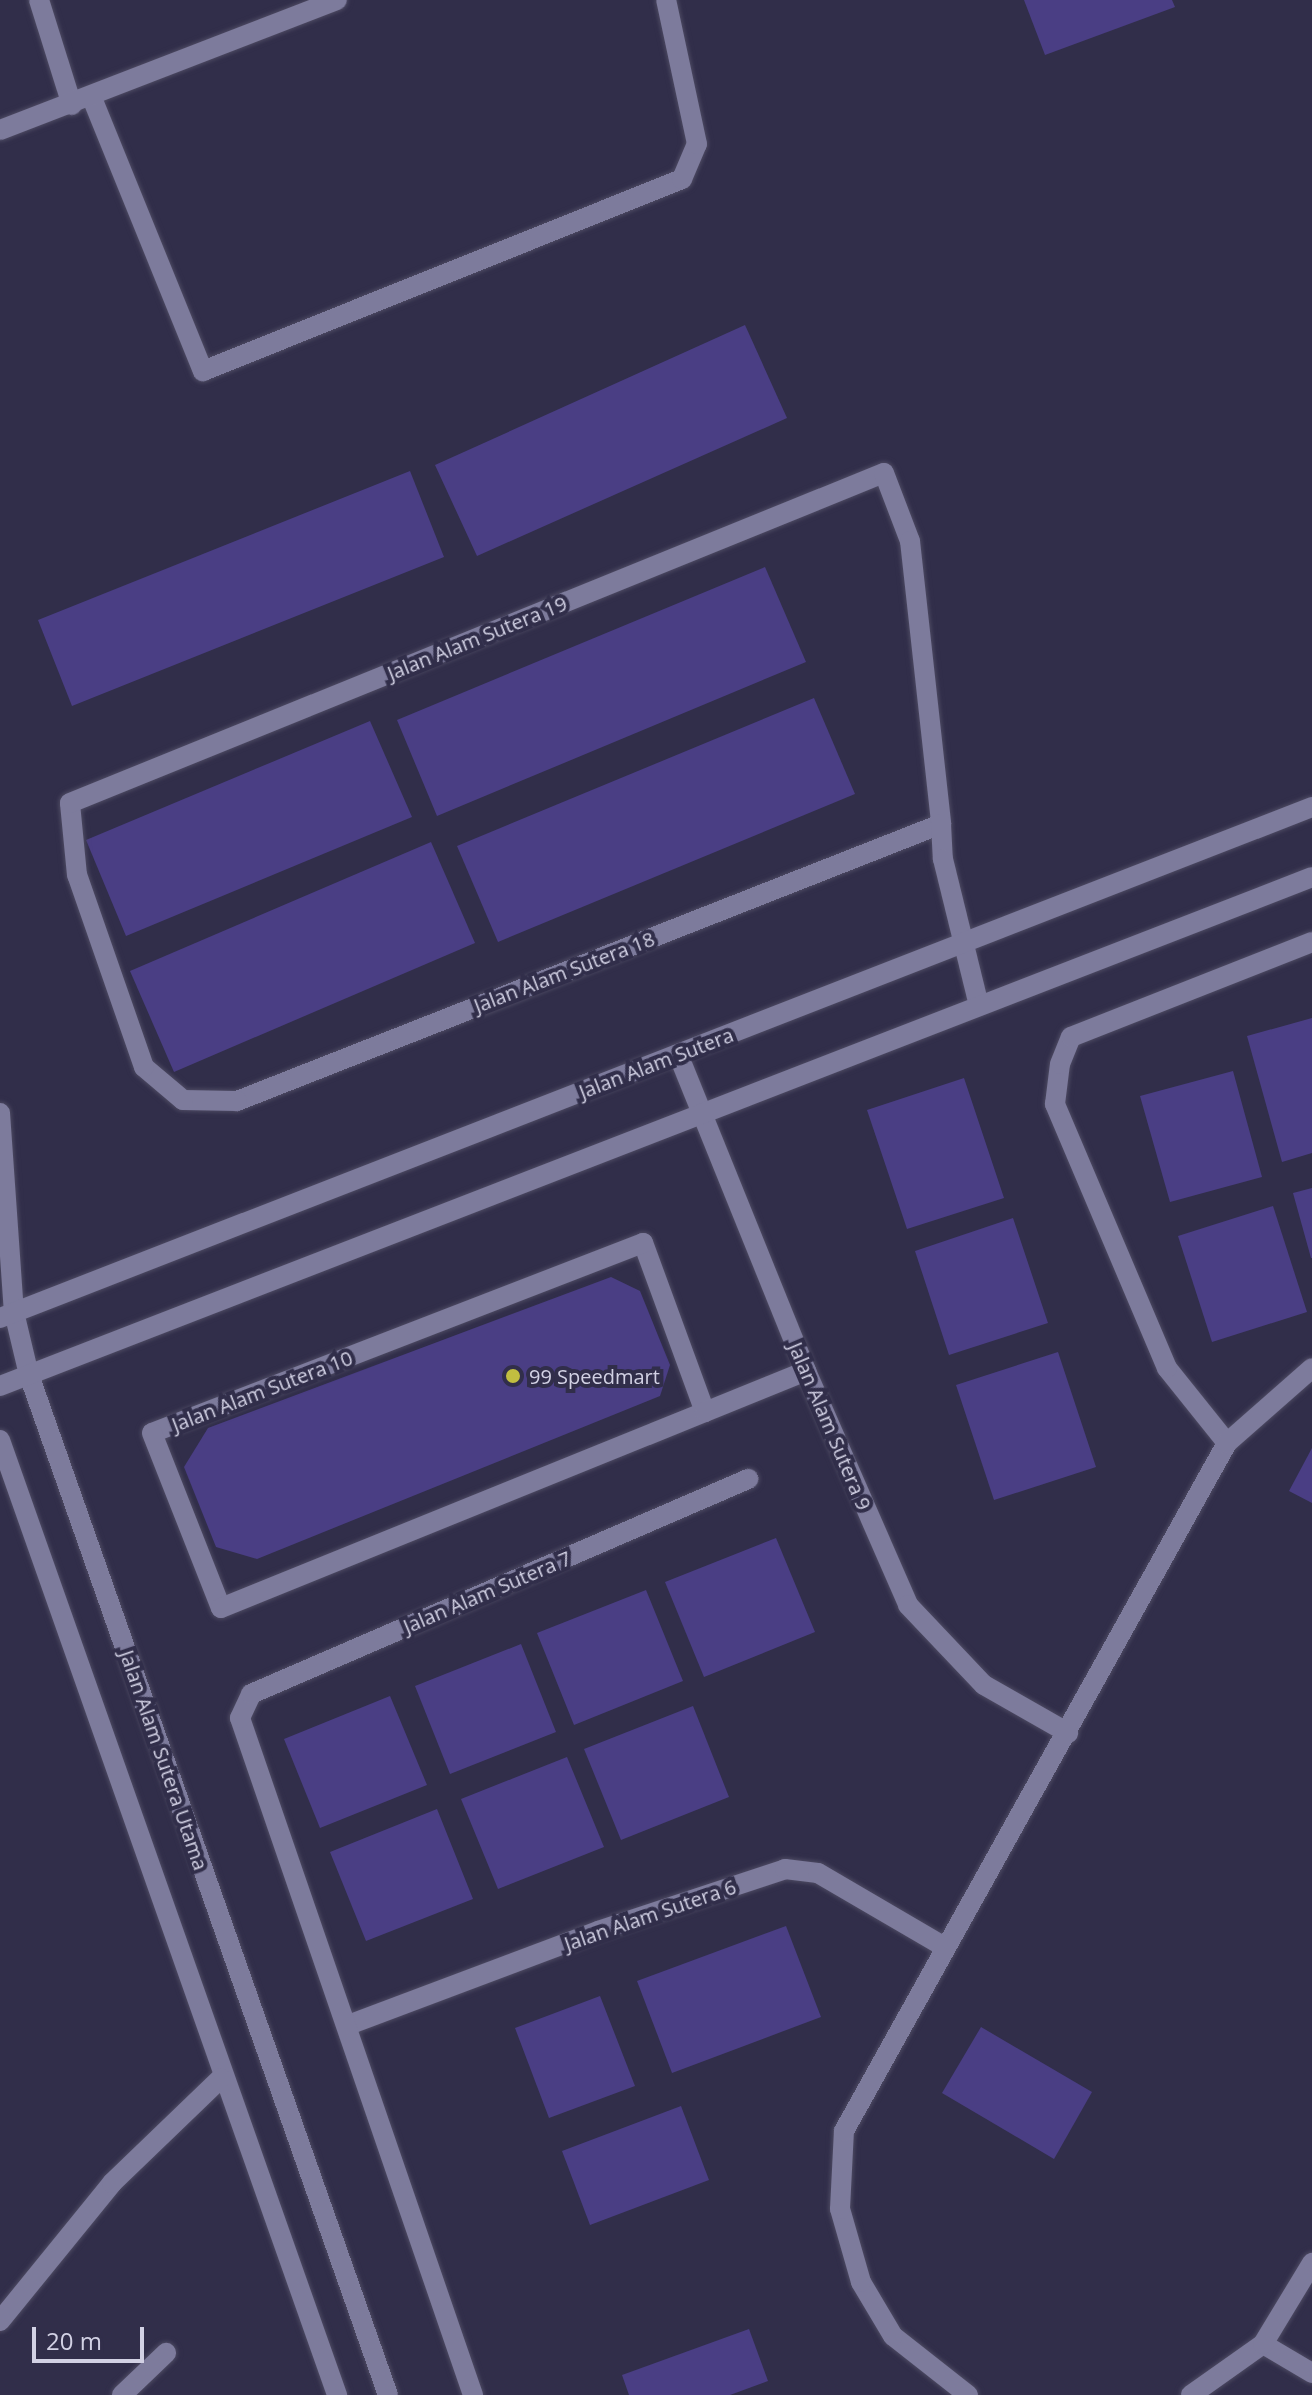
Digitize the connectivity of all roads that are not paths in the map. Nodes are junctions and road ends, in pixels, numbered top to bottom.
1 (39, 0) edge
2 (337, 0) edge
3 (666, 0) edge
4 (92, 98) junction
5 (72, 105) junction
6 (0, 130) edge
7 (1312, 807) edge
8 (941, 824) junction
9 (1312, 877) edge
10 (963, 942) junction
11 (1312, 942) edge
12 (979, 1006) junction
13 (678, 1054) junction
14 (183, 1100) joint
15 (0, 1113) edge
16 (701, 1113) junction
17 (7, 1315) edge
18 (1312, 1368) edge
19 (806, 1371) junction
20 (29, 1375) junction
21 (0, 1386) edge
22 (705, 1412) junction
23 (0, 1440) edge
24 (1227, 1443) junction
25 (748, 1479) dead end
26 (1068, 1733) junction
27 (943, 1946) junction
28 (348, 2025) junction
29 (221, 2078) junction
30 (1312, 2263) edge
31 (0, 2321) edge
32 (1263, 2344) junction
33 (166, 2353) dead end
34 (1312, 2373) edge
35 (122, 2395) edge
36 (337, 2395) edge
37 (388, 2395) edge
38 (473, 2395) edge
39 (968, 2395) edge
40 (1191, 2395) edge

1 - 5 street
2 - 4 street
3 - 4 street
4 - 5 street
5 - 6 street
7 - 10 street, Jalan Alam Sutera
8 - 10 street
8 - 14 street, Jalan Alam Sutera 18
8 - 14 street, Jalan Alam Sutera 19
9 - 12 street
10 - 12 street
10 - 13 street, Jalan Alam Sutera
11 - 24 street
12 - 16 street
13 - 16 street, Jalan Alam Sutera 9
13 - 17 street, Jalan Alam Sutera
15 - 17 street, Jalan Alam Sutera Utama
16 - 19 street, Jalan Alam Sutera 9
16 - 20 street
17 - 20 street, Jalan Alam Sutera Utama
18 - 24 street
19 - 22 street, Jalan Alam Sutera 10
19 - 26 street, Jalan Alam Sutera 9
20 - 21 street
20 - 37 street, Jalan Alam Sutera Utama
22 - 22 street, Jalan Alam Sutera 10
23 - 29 street
24 - 26 street
25 - 28 street, Jalan Alam Sutera 7
26 - 27 street
27 - 28 street, Jalan Alam Sutera 6
27 - 39 street
28 - 38 street
29 - 31 street
29 - 36 street
30 - 32 street
32 - 34 street
32 - 40 street
33 - 35 street

